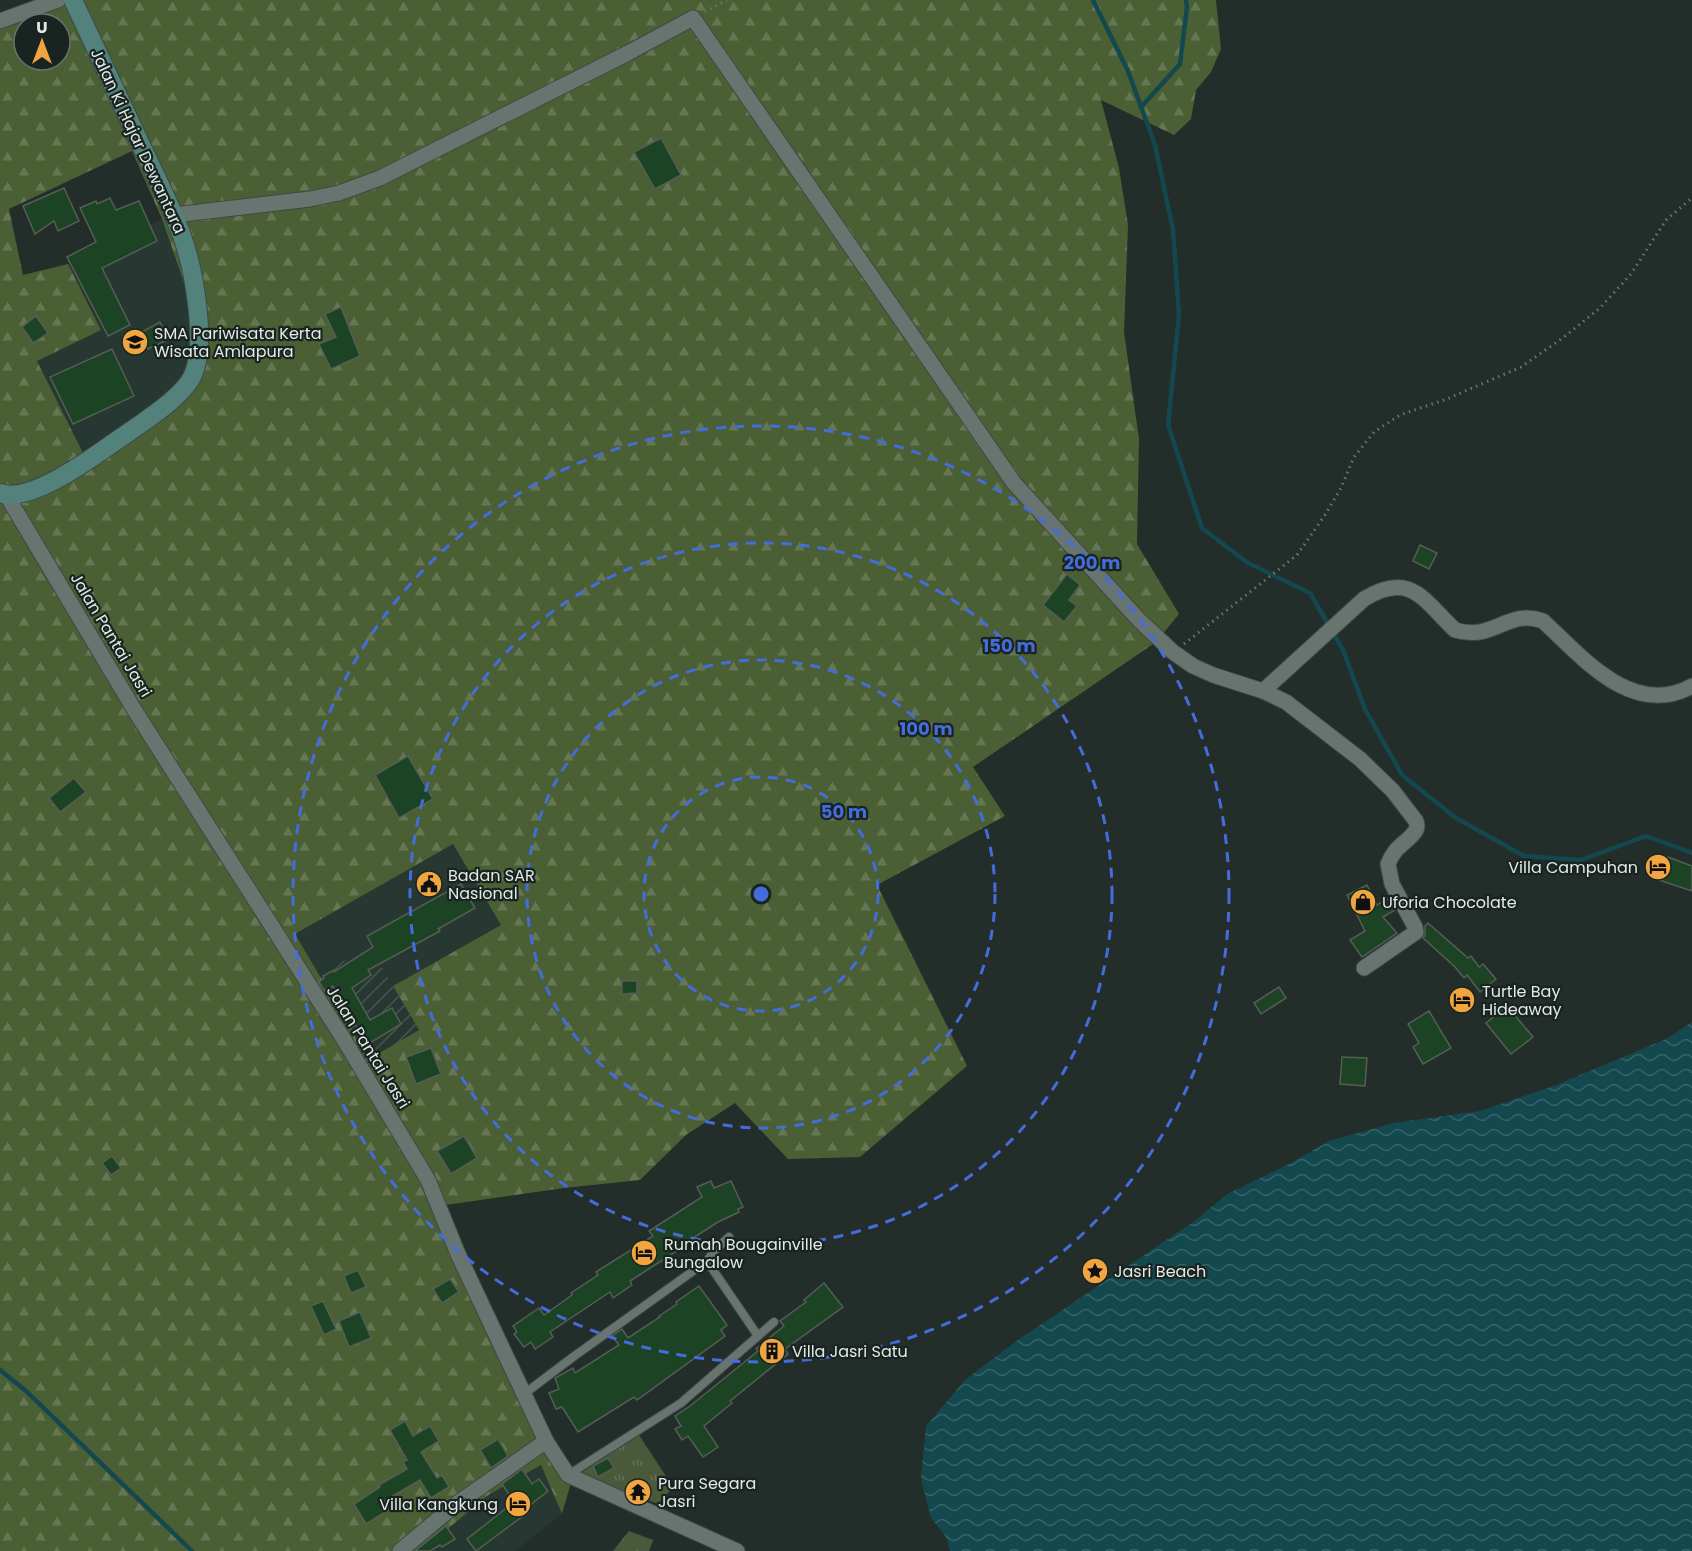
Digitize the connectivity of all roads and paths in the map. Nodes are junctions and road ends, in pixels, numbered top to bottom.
1 (58, 0) edge
2 (73, 0) edge
3 (727, 0) edge
4 (693, 18) junction
5 (0, 21) edge
6 (1692, 198) edge
7 (174, 215) junction
8 (4, 495) edge
9 (1173, 652) junction
10 (1692, 686) edge
11 (1263, 691) junction
12 (1364, 968) dead end
13 (729, 1237) dead end
14 (707, 1261) junction
15 (774, 1322) dead end
16 (758, 1336) junction
17 (524, 1394) junction
18 (546, 1441) junction
19 (568, 1475) junction
20 (400, 1551) edge
21 (737, 1551) edge

1 - 5 street
2 - 7 street, Jalan Ki Hajar Dewantara
3 - 4 path
4 - 7 street
4 - 9 street
6 - 9 path
7 - 8 street, Jalan Ki Hajar Dewantara
8 - 17 street, Jalan Pantai Jasri
9 - 11 street
10 - 11 street
11 - 12 street
13 - 14 lane
14 - 16 lane
14 - 17 lane
15 - 16 lane
16 - 19 lane
17 - 18 street, Jalan Pantai Jasri
18 - 19 street, Jalan Pantai Jasri
18 - 20 street
19 - 21 street

